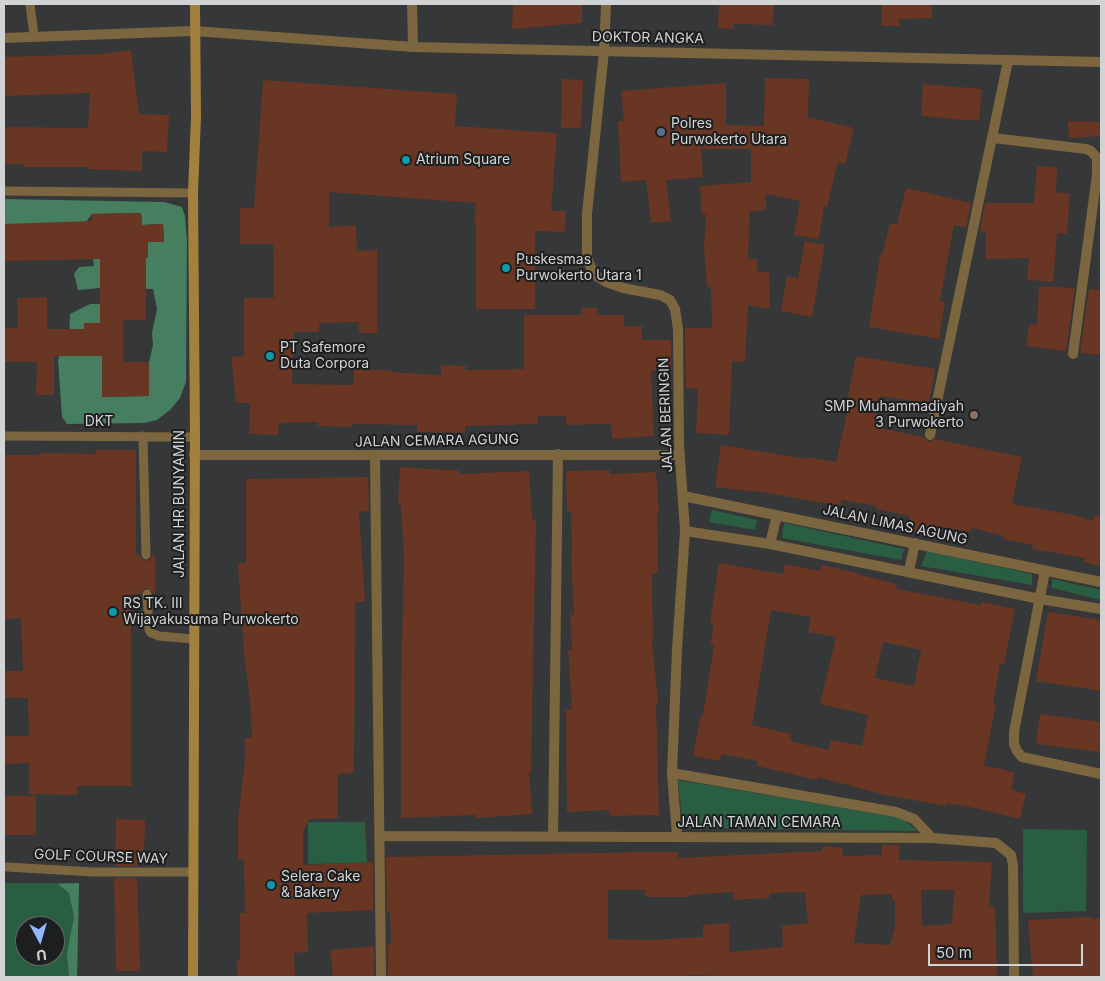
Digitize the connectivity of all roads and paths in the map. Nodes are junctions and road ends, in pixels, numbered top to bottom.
1 (30, 4) edge
2 (194, 4) edge
3 (412, 4) edge
4 (606, 4) edge
5 (194, 31) junction
6 (34, 36) junction
7 (4, 38) edge
8 (412, 47) junction
9 (604, 51) junction
10 (1008, 61) junction
11 (1101, 62) edge
12 (993, 138) junction
13 (1099, 159) edge
14 (4, 191) edge
15 (193, 193) junction
16 (1072, 354) dead end
17 (930, 435) dead end
18 (4, 436) edge
19 (143, 436) junction
20 (195, 437) junction
21 (558, 454) junction
22 (194, 455) junction
23 (680, 455) junction
24 (375, 456) junction
25 (683, 496) junction
26 (777, 515) junction
27 (685, 531) junction
28 (916, 543) junction
29 (770, 544) junction
30 (146, 555) dead end
31 (909, 571) junction
32 (1045, 571) junction
33 (1101, 582) edge
34 (147, 594) dead end
35 (1040, 599) junction
36 (1101, 609) edge
37 (193, 639) junction
38 (672, 773) junction
39 (1101, 774) edge
40 (379, 836) junction
41 (553, 836) junction
42 (677, 836) junction
43 (932, 838) junction
44 (7, 867) dead end
45 (194, 872) junction
46 (193, 977) edge
47 (381, 977) edge
48 (1014, 977) edge

1 - 6 lane
2 - 5 main road, JALAN HR BUNYAMIN
3 - 8 street
4 - 9 street, JALAN BERINGIN
5 - 6 street, DOKTOR ANGKA
5 - 8 street, DOKTOR ANGKA
5 - 15 main road, JALAN HR BUNYAMIN
6 - 7 street, DOKTOR ANGKA
8 - 9 street, DOKTOR ANGKA
9 - 10 street, DOKTOR ANGKA
9 - 23 street, JALAN BERINGIN
10 - 11 street, DOKTOR ANGKA
10 - 12 street
12 - 13 street
12 - 17 street
13 - 16 street
14 - 15 lane
15 - 20 main road, JALAN HR BUNYAMIN
18 - 19 lane, DKT
19 - 20 lane, DKT
19 - 30 lane
20 - 22 main road, JALAN HR BUNYAMIN
21 - 23 street, JALAN CEMARA AGUNG
21 - 24 street, JALAN CEMARA AGUNG
21 - 41 street
22 - 24 street, JALAN CEMARA AGUNG
22 - 37 main road, JALAN HR BUNYAMIN
23 - 25 street, JALAN BERINGIN
24 - 40 street
25 - 26 street, JALAN LIMAS AGUNG
25 - 27 street, JALAN BERINGIN
26 - 28 street, JALAN LIMAS AGUNG
26 - 29 street
27 - 29 street
27 - 38 street, JALAN BERINGIN
28 - 31 street
28 - 32 street, JALAN LIMAS AGUNG
29 - 31 street
31 - 35 street
32 - 33 street, JALAN LIMAS AGUNG
32 - 35 street
34 - 37 lane
35 - 36 street
35 - 39 street
37 - 45 main road, JALAN HR BUNYAMIN
38 - 42 street, JALAN BERINGIN
38 - 43 street
40 - 41 street, JALAN TAMAN CEMARA
40 - 47 street
41 - 42 street, JALAN TAMAN CEMARA
42 - 43 street, JALAN TAMAN CEMARA
43 - 48 street, JALAN TAMAN CEMARA
44 - 45 lane, GOLF COURSE WAY
45 - 46 main road, JALAN HR BUNYAMIN

